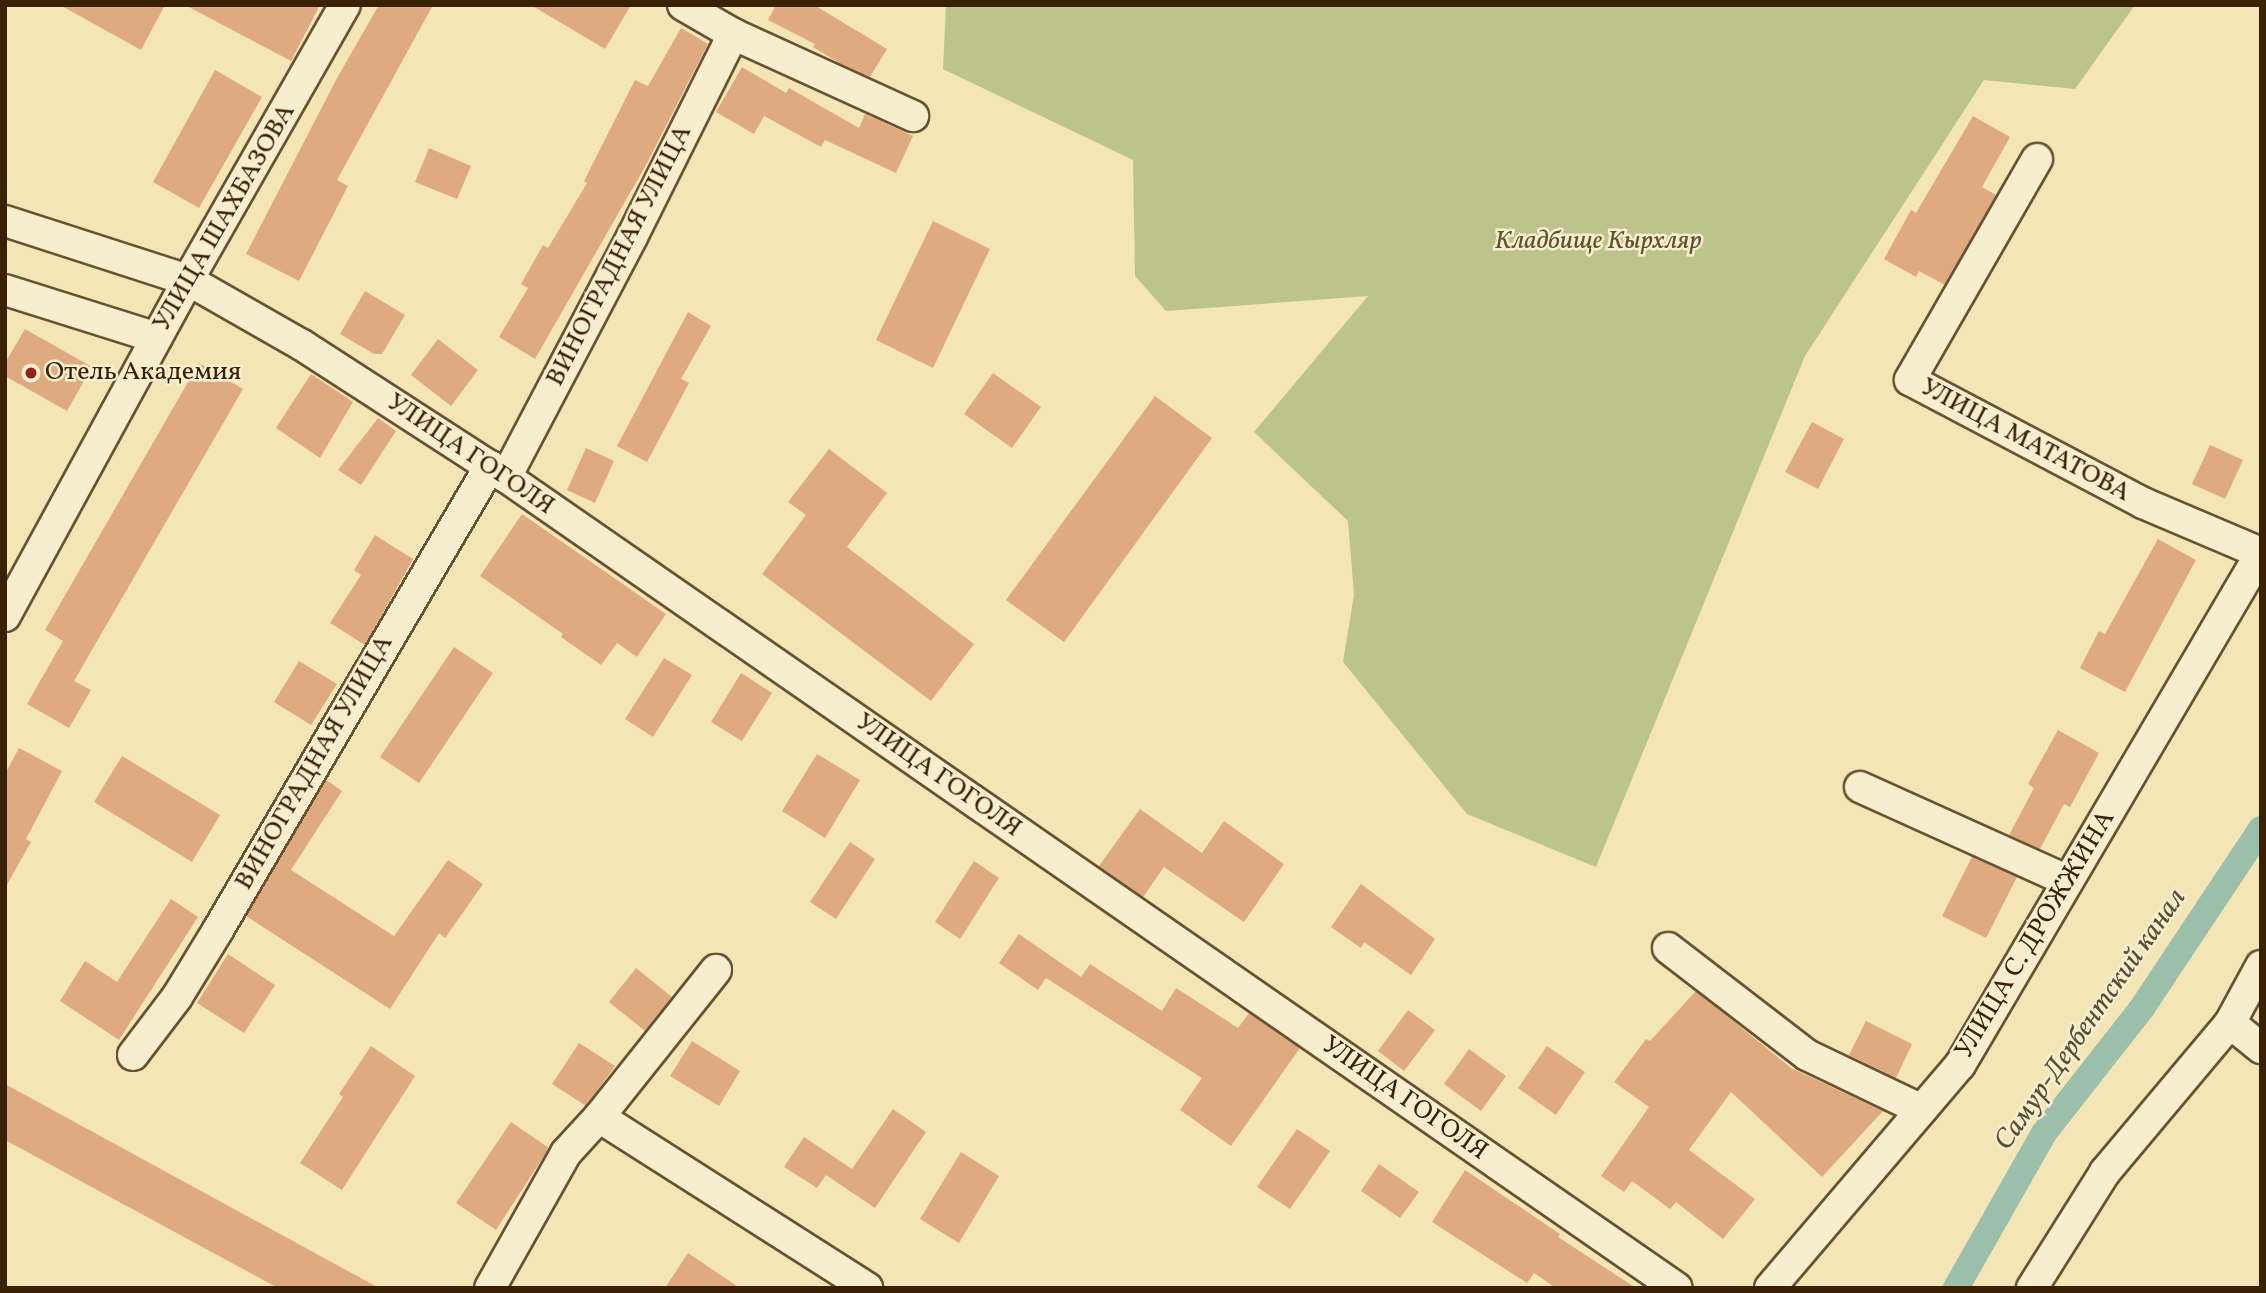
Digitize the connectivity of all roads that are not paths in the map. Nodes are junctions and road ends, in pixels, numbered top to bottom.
1 (345, 5) edge
2 (682, 5) edge
3 (733, 34) junction
4 (913, 116) dead end
5 (2038, 159) dead end
6 (5, 221) edge
7 (188, 279) junction
8 (5, 290) edge
9 (157, 338) junction
10 (498, 471) junction
11 (2261, 553) edge
12 (5, 616) edge
13 (1860, 788) dead end
14 (2068, 881) junction
15 (1668, 948) dead end
16 (2261, 966) edge
17 (716, 970) dead end
18 (2230, 1023) junction
19 (2261, 1048) edge
20 (133, 1055) dead end
21 (1922, 1110) junction
22 (599, 1117) junction
23 (490, 1288) edge
24 (867, 1288) edge
25 (1677, 1288) edge
26 (1770, 1288) edge
27 (2032, 1288) edge

1 - 7 street, УЛИЦА ШАХБАЗОВА
2 - 3 street
3 - 4 street
3 - 10 street, ВИНОГРАДНАЯ УЛИЦА
5 - 11 street, УЛИЦА МАТАТОВА
6 - 7 street, УЛИЦА ГОГОЛЯ
7 - 9 street, УЛИЦА ШАХБАЗОВА
7 - 10 street, УЛИЦА ГОГОЛЯ
8 - 9 street
9 - 12 street, УЛИЦА ШАХБАЗОВА
10 - 20 street, ВИНОГРАДНАЯ УЛИЦА
10 - 25 street, УЛИЦА ГОГОЛЯ
11 - 14 street, УЛИЦА С. ДРОЖЖИНА
13 - 14 street
14 - 21 street, УЛИЦА С. ДРОЖЖИНА
15 - 21 street
16 - 18 street
17 - 22 street
18 - 19 street
18 - 27 street
21 - 26 street, УЛИЦА С. ДРОЖЖИНА
22 - 23 street
22 - 24 street

